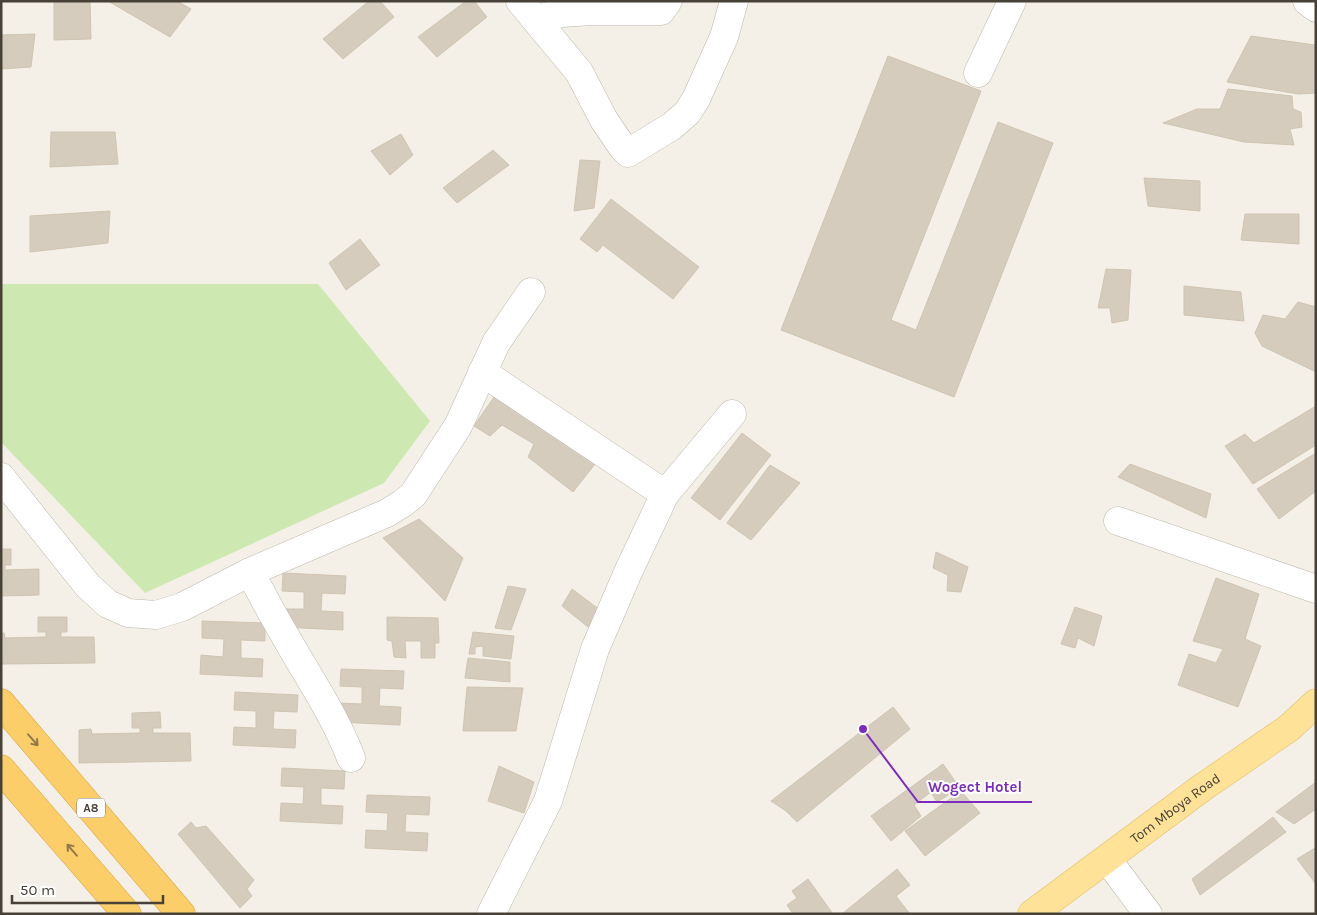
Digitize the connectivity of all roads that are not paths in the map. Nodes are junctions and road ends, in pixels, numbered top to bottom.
1 (668, 1) edge
2 (734, 1) edge
3 (1307, 1) edge
4 (1011, 2) edge
5 (1316, 8) edge
6 (528, 10) edge
7 (978, 73) dead end
8 (531, 292) dead end
9 (482, 372) junction
10 (732, 414) dead end
11 (1, 477) edge
12 (665, 494) junction
13 (1118, 521) dead end
14 (250, 572) junction
15 (1316, 589) edge
16 (1, 703) edge
17 (1316, 703) edge
18 (351, 758) dead end
19 (1, 769) edge
20 (1107, 859) junction
21 (127, 914) edge
22 (181, 914) edge
23 (491, 914) edge
24 (1032, 914) edge
25 (1148, 914) edge

1 - 6 street
2 - 6 street
3 - 5 street
4 - 7 street
8 - 9 street
9 - 12 street
9 - 14 street
10 - 12 street
11 - 14 street
12 - 23 street
13 - 15 street
14 - 18 street
16 -> 22 highway, A8
17 - 20 main road, Tom Mboya Road
21 -> 19 highway
20 - 24 main road, Tom Mboya Road
20 - 25 street

